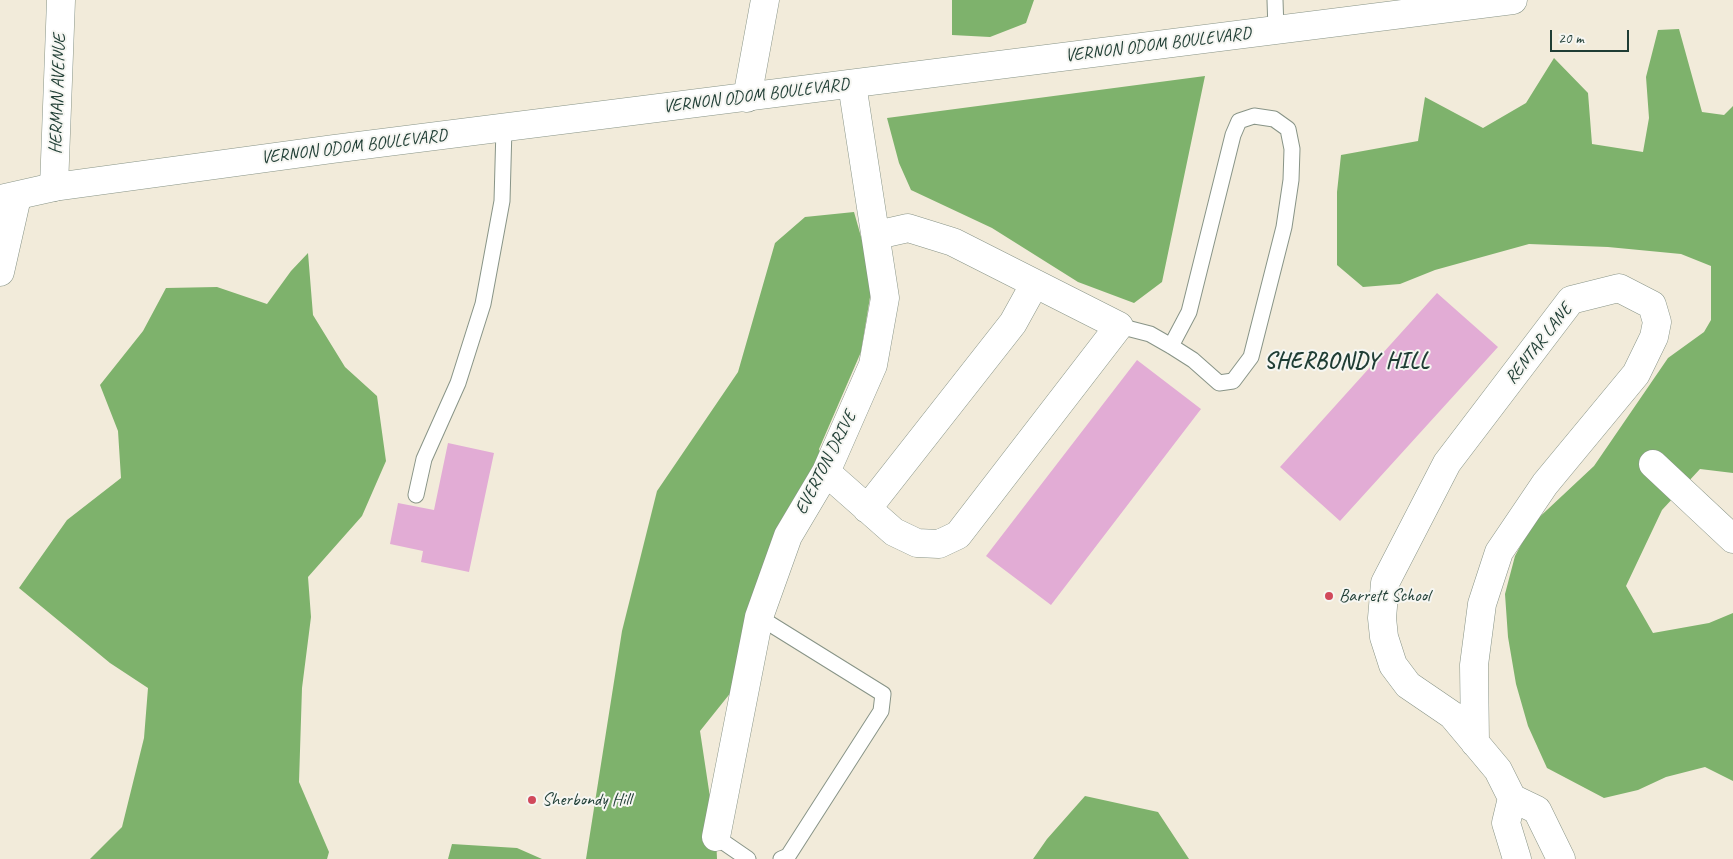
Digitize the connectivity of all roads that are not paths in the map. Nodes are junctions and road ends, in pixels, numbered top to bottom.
1 (62, 0) edge
2 (765, 0) edge
3 (1275, 0) edge
4 (1513, 0) edge
5 (1408, 7) edge
6 (1276, 30) junction
7 (852, 84) junction
8 (747, 98) junction
9 (504, 128) junction
10 (54, 187) junction
11 (8, 198) edge
12 (877, 236) junction
13 (0, 272) edge
14 (1034, 284) junction
15 (1119, 326) junction
16 (1171, 346) junction
17 (1654, 464) dead end
18 (826, 472) junction
19 (416, 495) dead end
20 (867, 508) junction
21 (1733, 539) edge
22 (759, 617) junction
23 (1476, 743) junction
24 (1512, 798) junction
25 (716, 837) joint
26 (748, 859) edge
27 (781, 859) edge
28 (1517, 859) edge
29 (1561, 859) edge

1 - 10 street, HERMAN AVENUE
2 - 8 street
3 - 6 lane
4 - 5 street, VERNON ODOM BOULEVARD
5 - 6 street, VERNON ODOM BOULEVARD
6 - 7 street, VERNON ODOM BOULEVARD
7 - 8 street, VERNON ODOM BOULEVARD
7 - 12 street, EVERTON DRIVE
8 - 9 street, VERNON ODOM BOULEVARD
9 - 10 street, VERNON ODOM BOULEVARD
9 - 19 lane
10 - 11 street, VERNON ODOM BOULEVARD
11 - 13 street
12 - 14 street
12 - 18 street, EVERTON DRIVE
14 - 15 street
14 - 20 street
15 - 16 lane
15 - 20 street
16 - 16 lane
17 - 21 street
18 - 20 street
18 - 22 street, EVERTON DRIVE
22 - 25 street, EVERTON DRIVE
22 - 27 lane
23 - 23 street, RENTAR LANE
23 - 24 street, RENTAR LANE
24 - 28 street
24 - 29 street
25 - 26 lane

